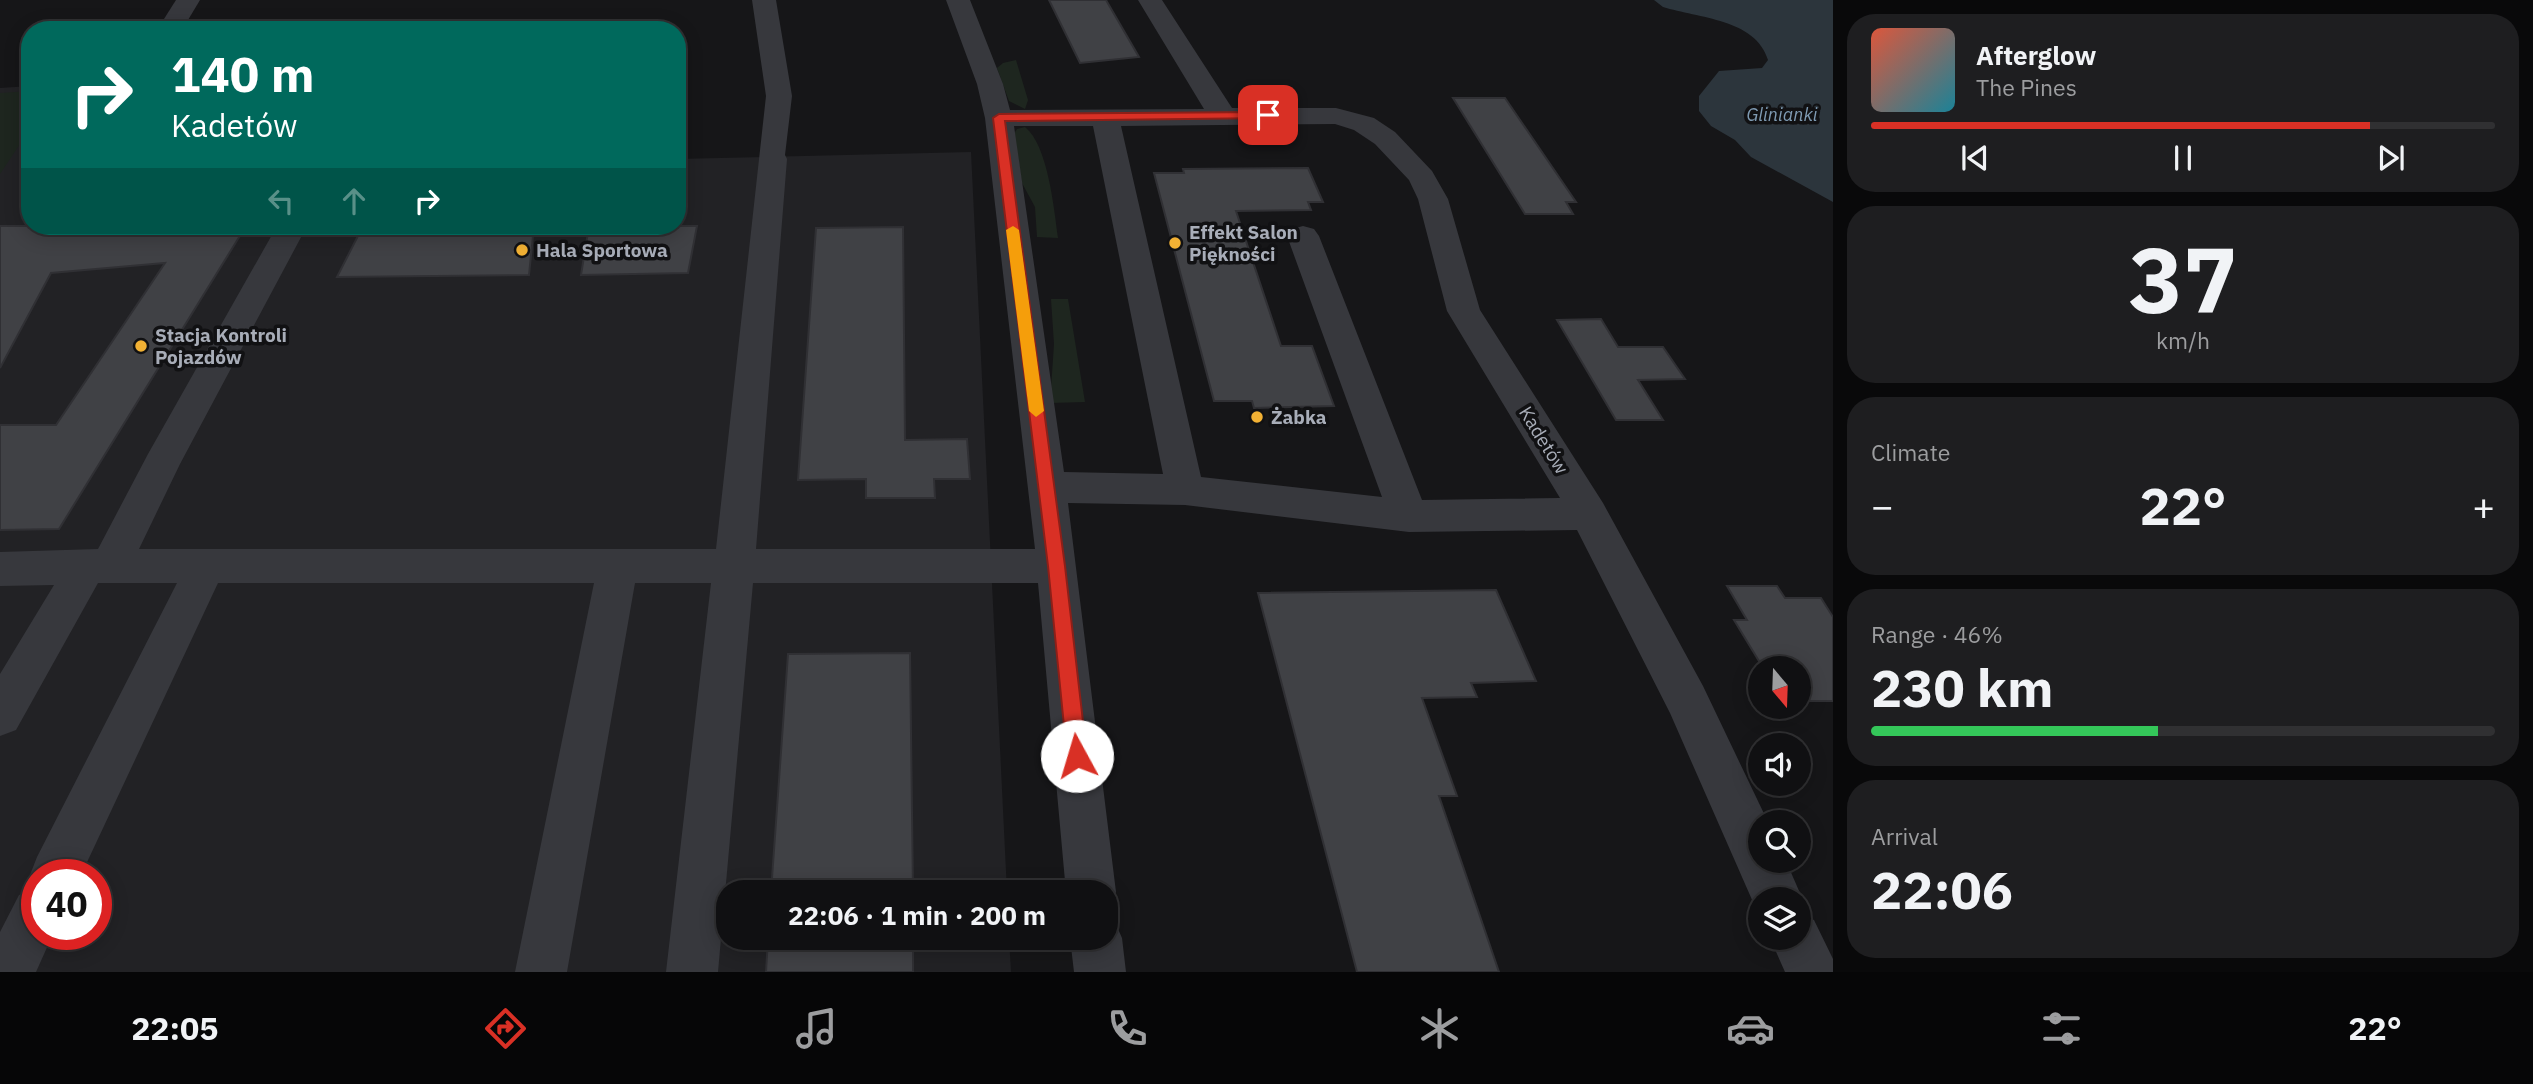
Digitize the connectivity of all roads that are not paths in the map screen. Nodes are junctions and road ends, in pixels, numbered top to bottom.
1 (188, 0) edge
2 (764, 0) edge
3 (958, 0) edge
4 (1150, 0) edge
5 (175, 21) edge
6 (1222, 115) junction
7 (1105, 116) junction
8 (999, 118) junction
9 (287, 235) edge
10 (1303, 236) dead end
11 (1046, 487) junction
12 (1185, 490) junction
13 (1589, 514) junction
14 (1409, 516) junction
15 (98, 566) junction
16 (206, 566) junction
17 (618, 566) junction
18 (732, 566) junction
19 (1057, 566) junction
20 (0, 569) edge
21 (0, 715) edge
22 (63, 859) edge
23 (1090, 880) edge
24 (1772, 887) edge
25 (21, 946) edge
26 (1097, 950) edge
27 (1802, 950) edge
28 (8, 972) edge
29 (541, 972) edge
30 (692, 972) edge
31 (1100, 972) edge
32 (1812, 972) edge

1 - 5 street
2 - 18 street
3 - 8 street
4 - 6 street
6 - 7 street, Kadetów
6 - 13 street, Kadetów
7 - 8 street, Kadetów
7 - 12 street
8 - 11 street
9 - 15 street
10 - 14 street
11 - 12 street
11 - 19 street
12 - 14 street
13 - 14 street
13 - 24 street, Kadetów
15 - 16 street
15 - 20 street
15 - 21 street
16 - 17 street
16 - 22 street
17 - 18 street
17 - 29 street
18 - 19 street
18 - 30 street
19 - 23 street
25 - 28 street
26 - 31 street
27 - 32 street

